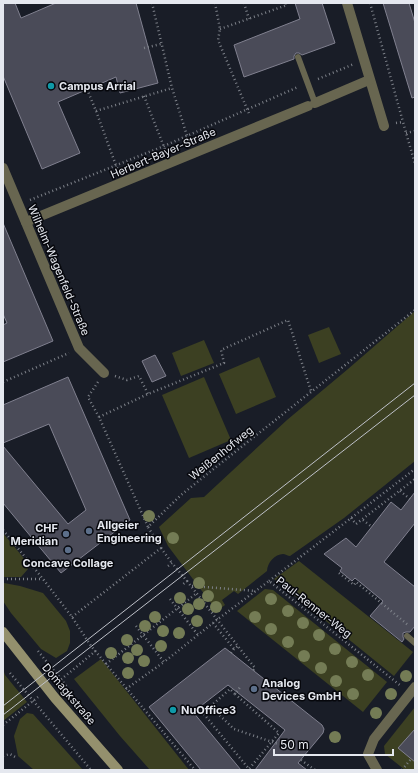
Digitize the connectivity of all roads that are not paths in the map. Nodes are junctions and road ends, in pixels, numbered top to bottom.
1 (347, 3) edge
2 (298, 57) dead end
3 (369, 80) junction
4 (311, 104) junction
5 (384, 126) road end
6 (3, 168) edge
7 (26, 222) junction
8 (104, 373) road end
9 (3, 632) edge
10 (407, 636) dead end
11 (415, 643) edge
12 (414, 688) edge
13 (118, 770) edge
14 (377, 770) edge

1 - 3 street
2 - 4 lane
3 - 4 street, Herbert-Bayer-Straße
3 - 5 street
4 - 7 street, Herbert-Bayer-Straße
6 - 7 street, Wilhelm-Wagenfeld-Straße
7 - 8 street, Wilhelm-Wagenfeld-Straße
9 - 13 street, Domagkstraße
10 - 11 lane
12 - 14 street

